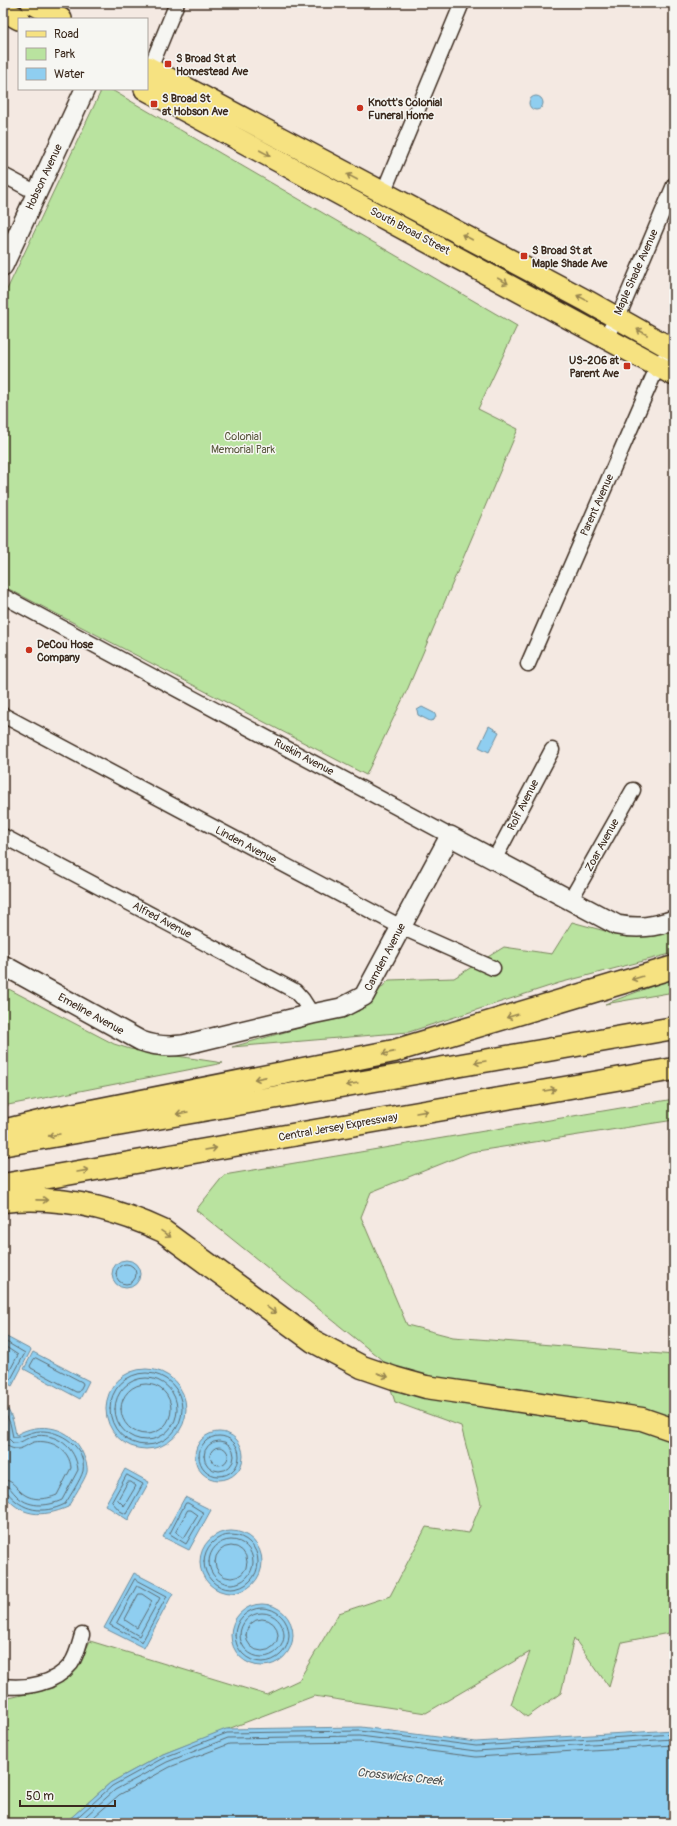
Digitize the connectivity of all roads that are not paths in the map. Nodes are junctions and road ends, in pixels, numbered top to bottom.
1 (32, 3) edge
2 (177, 3) edge
3 (462, 3) edge
4 (3, 10) edge
5 (18, 18) edge
6 (59, 18) edge
7 (148, 70) edge
8 (85, 90) edge
9 (147, 90) edge
10 (242, 118) junction
11 (231, 135) junction
12 (3, 175) edge
13 (674, 185) edge
14 (37, 193) junction
15 (382, 193) junction
16 (3, 266) edge
17 (616, 317) junction
18 (606, 337) junction
19 (671, 349) edge
20 (666, 371) edge
21 (3, 596) edge
22 (528, 664) dead end
23 (3, 715) edge
24 (552, 750) dead end
25 (633, 790) dead end
26 (3, 836) edge
27 (450, 836) junction
28 (494, 860) junction
29 (570, 901) junction
30 (674, 920) edge
31 (401, 927) junction
32 (3, 965) edge
33 (674, 967) edge
34 (492, 968) dead end
35 (312, 1014) junction
36 (674, 1019) edge
37 (674, 1028) edge
38 (183, 1045) joint
39 (518, 1055) junction
40 (674, 1068) edge
41 (3, 1131) edge
42 (3, 1144) edge
43 (3, 1185) edge
44 (3, 1201) edge
45 (674, 1430) edge
46 (82, 1635) dead end
47 (3, 1686) edge

1 - 6 main road
2 - 7 street
3 - 15 street
4 - 5 main road
7 - 10 main road, South Broad Street
8 - 14 street, Hobson Avenue
9 - 11 main road, South Broad Street
10 - 11 street
15 -> 10 main road, South Broad Street
11 -> 18 main road, South Broad Street
12 - 14 street
13 - 17 street, Maple Shade Avenue
14 - 16 street, Hobson Avenue
17 -> 15 main road, South Broad Street
17 - 18 street, Maple Shade Avenue
19 -> 17 main road, South Broad Street
18 - 20 main road, South Broad Street
19 - 20 street, Parent Avenue
20 - 22 street, Parent Avenue
21 - 27 street, Ruskin Avenue
23 - 31 street, Linden Avenue
24 - 28 street, Rolf Avenue
25 - 29 street, Zoar Avenue
26 - 35 street, Alfred Avenue
27 - 28 street, Ruskin Avenue
27 - 31 street, Camden Avenue
28 - 29 street, Ruskin Avenue
29 - 30 street, Ruskin Avenue
31 - 34 street, Linden Avenue
31 - 35 street, Camden Avenue
32 - 38 street, Emeline Avenue
33 -> 41 highway
35 - 38 street, Camden Avenue
36 - 39 highway
37 - 39 highway
39 -> 42 highway
43 -> 40 highway, Central Jersey Expressway
44 -> 45 highway
46 - 47 street

